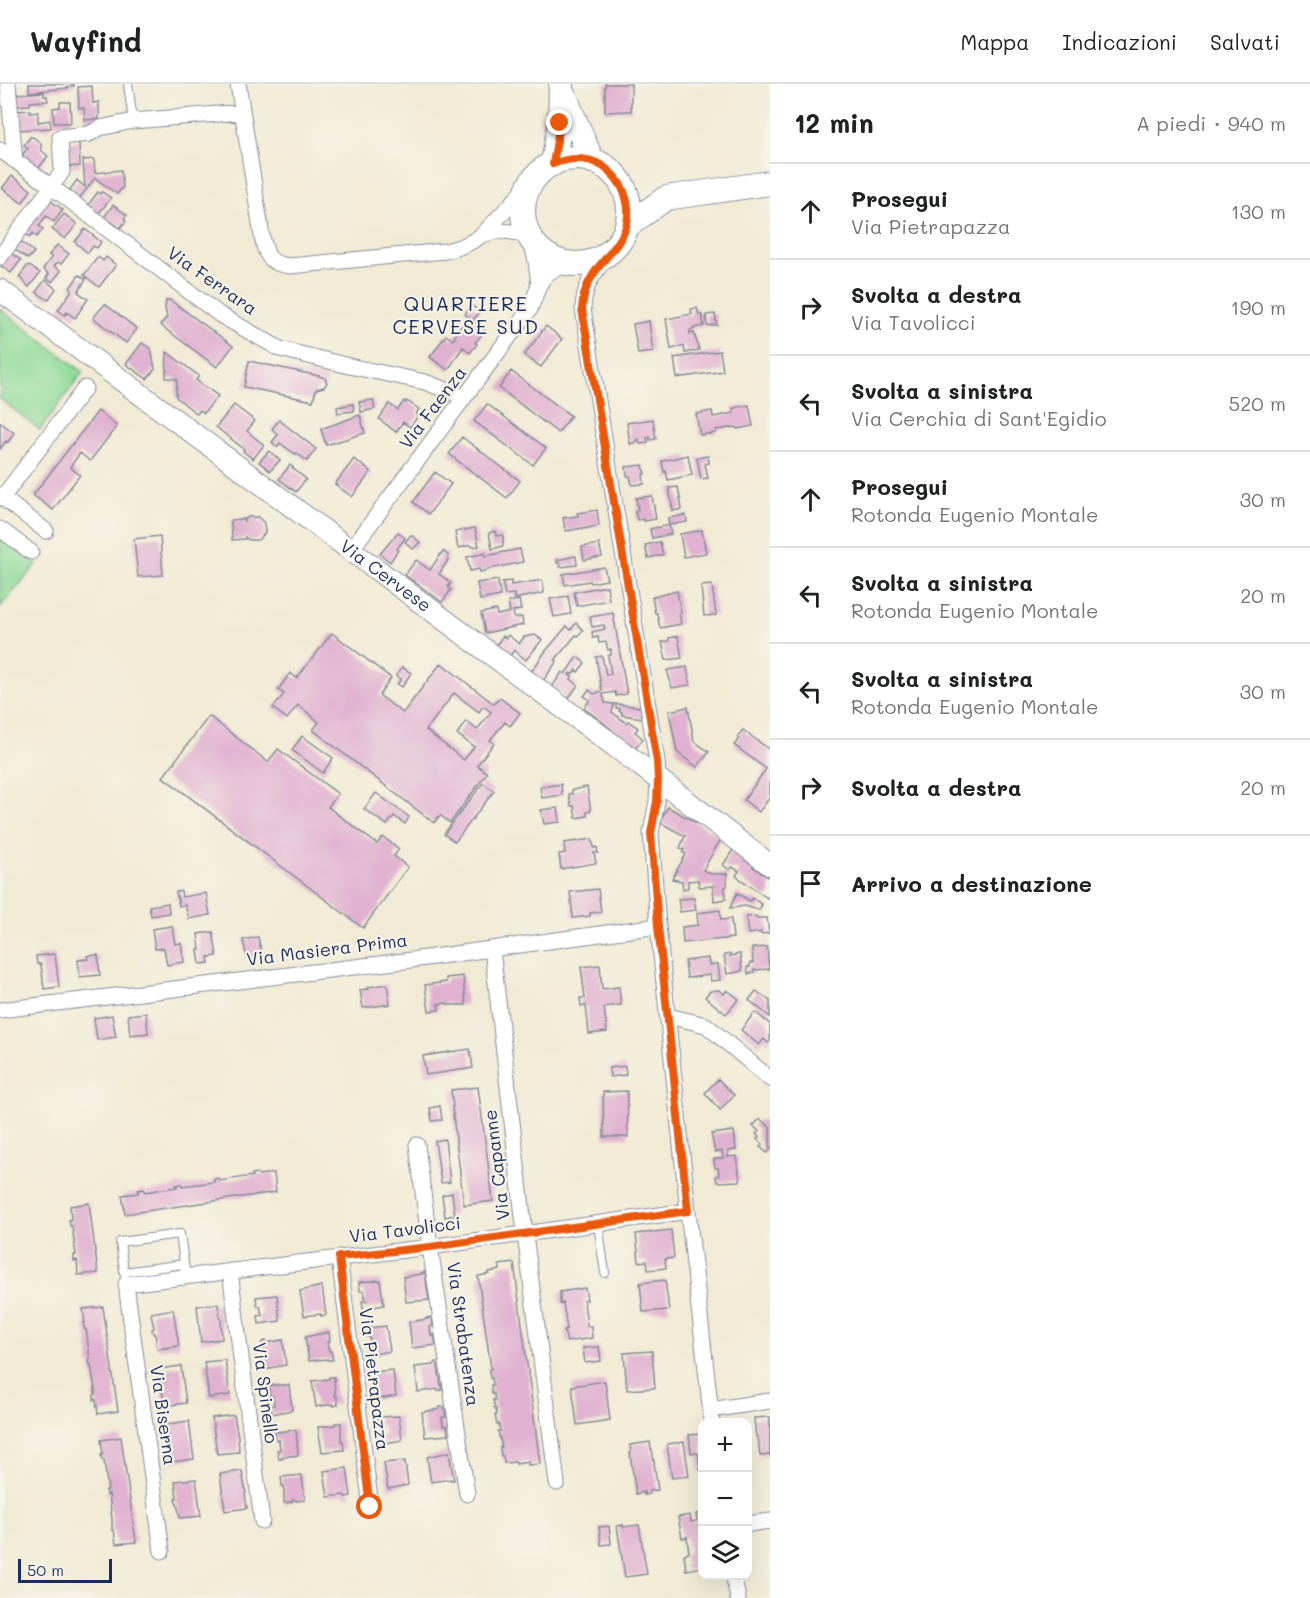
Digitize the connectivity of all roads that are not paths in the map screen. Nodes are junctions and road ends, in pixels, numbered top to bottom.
1 (8, 84) edge
2 (128, 84) edge
3 (238, 84) edge
4 (561, 86) edge
5 (242, 112) junction
6 (133, 121) junction
7 (0, 150) edge
8 (15, 161) junction
9 (592, 161) junction
10 (553, 164) junction
11 (617, 179) junction
12 (532, 182) junction
13 (770, 183) edge
14 (51, 187) junction
15 (666, 198) junction
16 (627, 226) junction
17 (482, 235) junction
18 (530, 236) junction
19 (611, 251) junction
20 (0, 257) edge
21 (567, 263) junction
22 (539, 285) junction
23 (0, 291) edge
24 (86, 388) dead end
25 (464, 397) junction
26 (1, 498) edge
27 (0, 528) edge
28 (46, 531) dead end
29 (351, 550) junction
30 (31, 552) dead end
31 (658, 780) junction
32 (770, 865) edge
33 (658, 926) junction
34 (492, 949) junction
35 (0, 1010) edge
36 (668, 1016) junction
37 (768, 1074) edge
38 (417, 1144) dead end
39 (688, 1211) junction
40 (598, 1224) junction
41 (525, 1234) junction
42 (430, 1247) junction
43 (339, 1257) junction
44 (185, 1271) junction
45 (230, 1271) junction
46 (604, 1273) dead end
47 (125, 1278) junction
48 (770, 1401) edge
49 (711, 1416) edge
50 (557, 1483) dead end
51 (466, 1494) dead end
52 (370, 1507) dead end
53 (261, 1521) dead end
54 (770, 1521) edge
55 (752, 1523) edge
56 (162, 1551) dead end
57 (735, 1580) edge
58 (738, 1598) edge

1 - 8 street
2 - 6 lane
3 - 5 street
4 - 9 main road
4 - 10 main road
5 - 6 street
5 - 17 street
6 - 14 street
7 - 8 street, Via Ferrara
8 - 14 street, Via Ferrara
9 - 10 main road
9 - 11 main road
10 - 12 main road
11 - 15 main road
11 - 16 main road
12 - 17 street
12 - 18 main road
13 - 15 main road
14 - 20 street
14 - 25 street, Via Ferrara
15 - 16 main road
16 - 19 main road
17 - 18 street
18 - 21 main road
18 - 22 street
19 - 21 main road
19 - 31 street
21 - 22 street
22 - 25 street, Via Faenza
23 - 29 main road, Via Cervese
24 - 26 street
25 - 29 street, Via Faenza
26 - 28 street
27 - 30 street
29 - 31 main road, Via Cervese
31 - 32 main road, Via Cervese
31 - 33 street
33 - 34 street, Via Masiera Prima
33 - 36 street
34 - 35 street, Via Masiera Prima
34 - 41 street, Via Capanne
36 - 37 street
36 - 39 street
38 - 42 street, Via Strabatenza
39 - 40 street, Via Tavolicci
39 - 49 street
40 - 41 street, Via Tavolicci
40 - 46 lane
41 - 42 street, Via Tavolicci
41 - 50 street, Via Capanne
42 - 43 street, Via Tavolicci
42 - 51 street, Via Strabatenza
43 - 45 street, Via Tavolicci
43 - 52 street, Via Pietrapazza
44 - 45 street, Via Tavolicci
44 - 47 street, Via Tavolicci
44 - 47 lane
45 - 53 street, Via Spinello
47 - 56 street, Via Biserna
48 - 49 street
54 - 55 street
57 - 58 street

